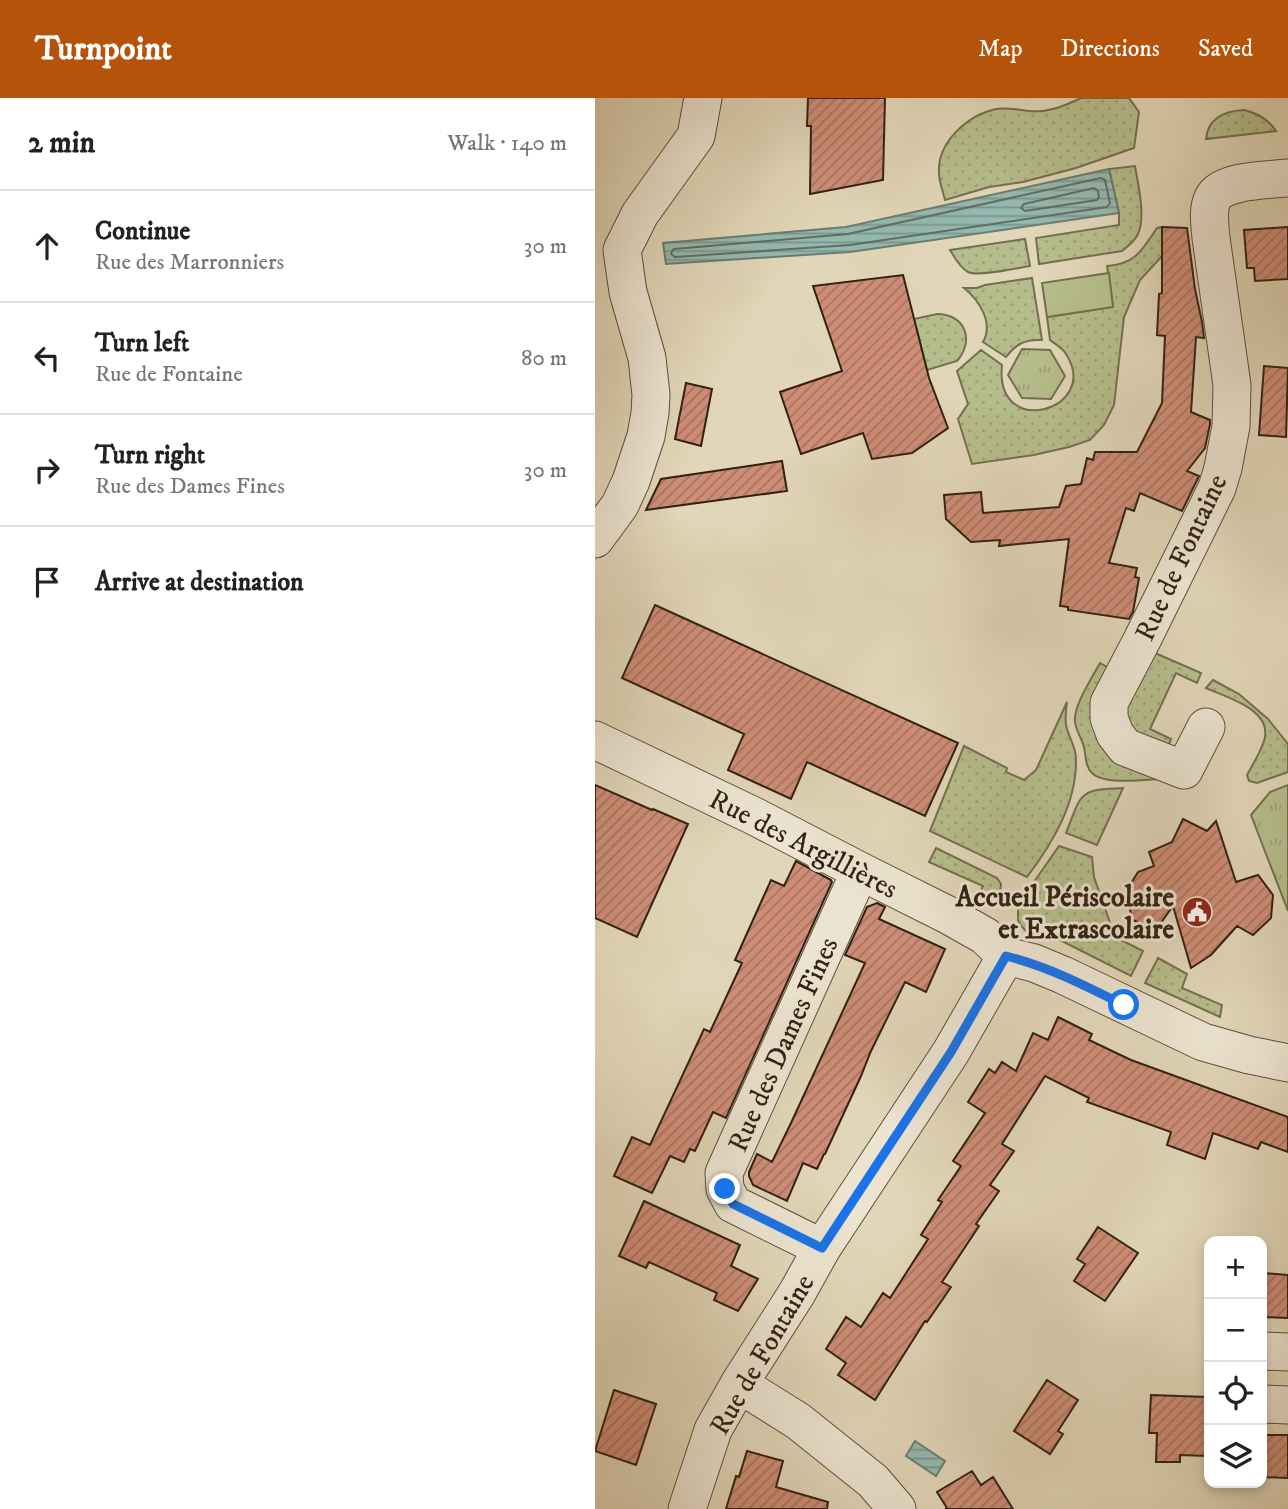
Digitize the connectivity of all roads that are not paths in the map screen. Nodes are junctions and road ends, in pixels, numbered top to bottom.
1 (703, 98) edge
2 (1288, 178) edge
3 (595, 539) edge
4 (1206, 727) dead end
5 (595, 740) edge
6 (860, 871) junction
7 (1006, 956) junction
8 (1288, 1063) edge
9 (822, 1248) junction
10 (1267, 1351) edge
11 (1288, 1352) edge
12 (739, 1384) junction
13 (1267, 1404) edge
14 (1288, 1405) edge
15 (687, 1509) edge
16 (897, 1509) edge

1 - 3 street
2 - 4 street, Rue de Fontaine
5 - 6 street, Rue des Argillières
6 - 7 street, Rue des Argillières
6 - 9 street, Rue des Dames Fines
7 - 8 street
7 - 9 street, Rue de Fontaine
9 - 12 street, Rue de Fontaine
10 - 11 street
12 - 15 street, Rue de Fontaine
12 - 16 street
13 - 14 street

